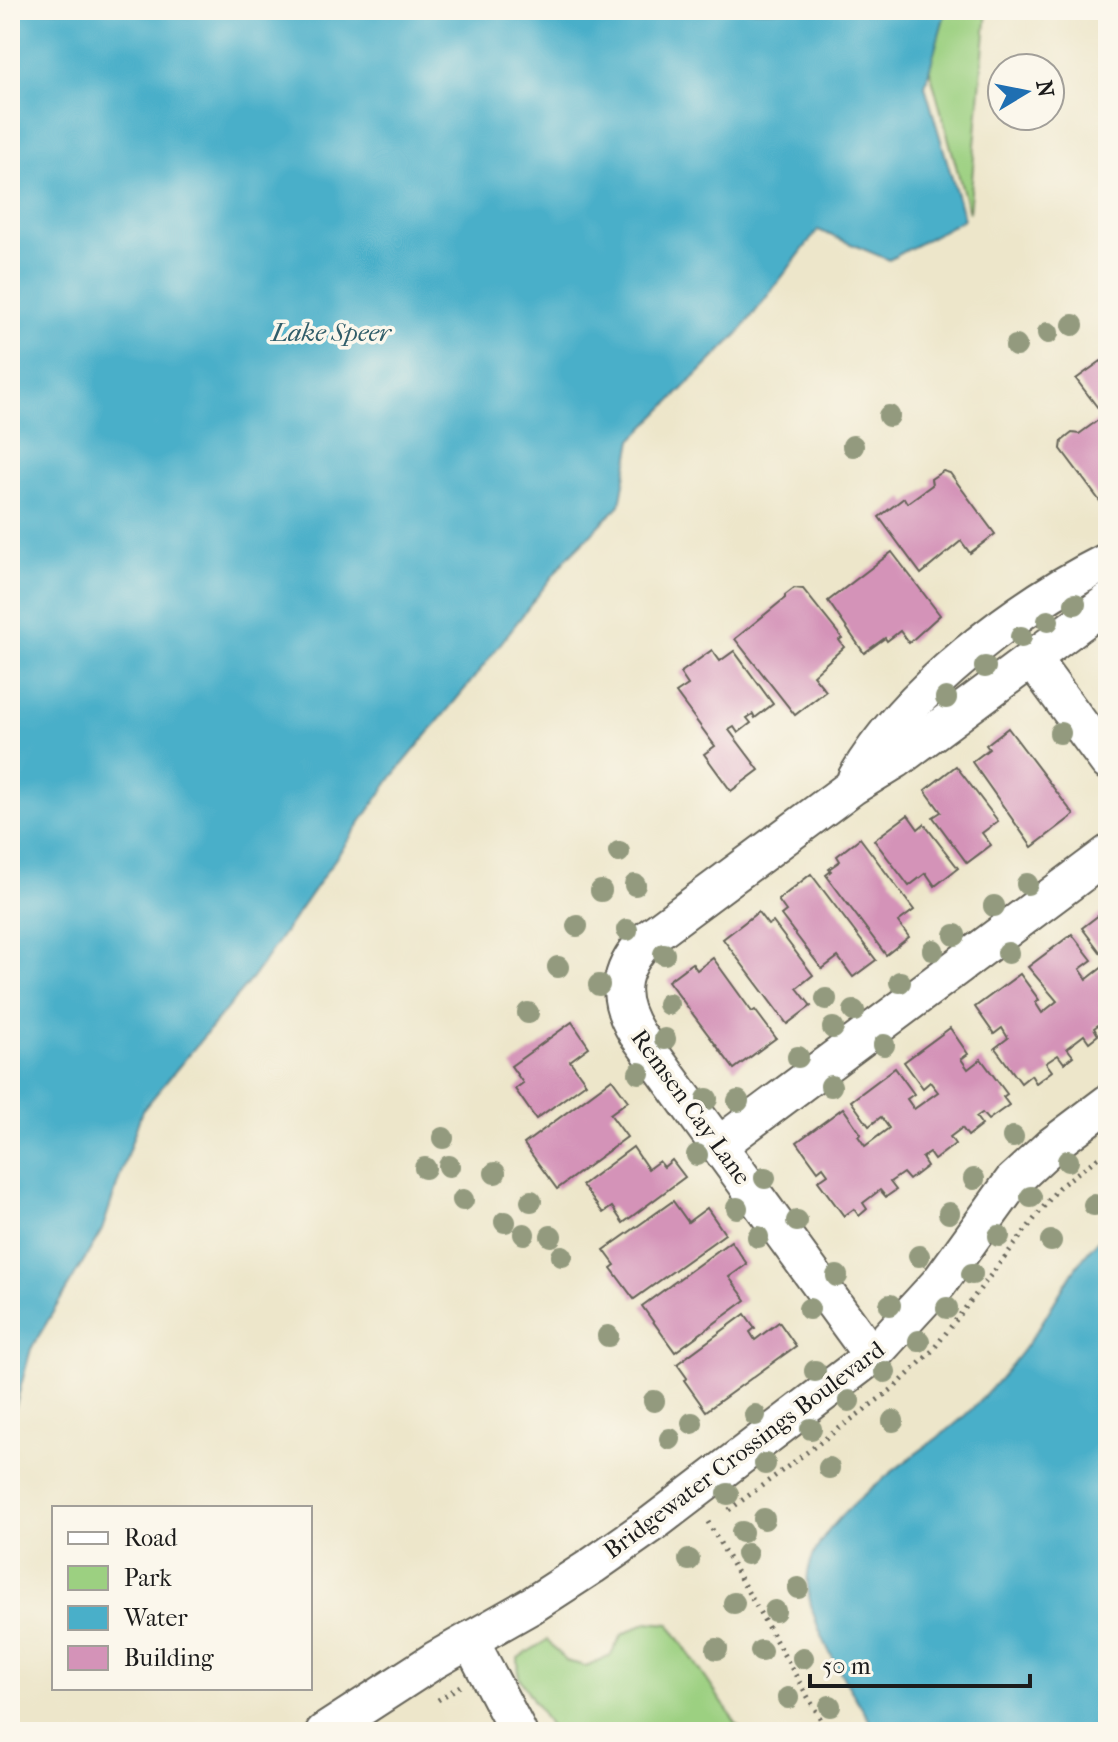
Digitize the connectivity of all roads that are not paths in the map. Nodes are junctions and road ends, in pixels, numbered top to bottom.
1 (1108, 561) edge
2 (1108, 602) edge
3 (1032, 659) junction
4 (1108, 762) edge
5 (852, 787) junction
6 (1108, 854) edge
7 (1108, 1103) edge
8 (719, 1145) junction
9 (872, 1356) junction
10 (470, 1640) junction
11 (324, 1732) edge
12 (518, 1732) edge

1 - 5 street, Remsen Cay Lane
2 - 3 street, Remsen Cay Lane
3 - 4 street
3 - 5 street, Remsen Cay Lane
5 - 8 street, Remsen Cay Lane
6 - 8 street
7 - 9 street, Bridgewater Crossings Boulevard
8 - 9 street, Remsen Cay Lane
9 - 10 street, Bridgewater Crossings Boulevard
10 - 11 street, Bridgewater Crossings Boulevard
10 - 12 street

